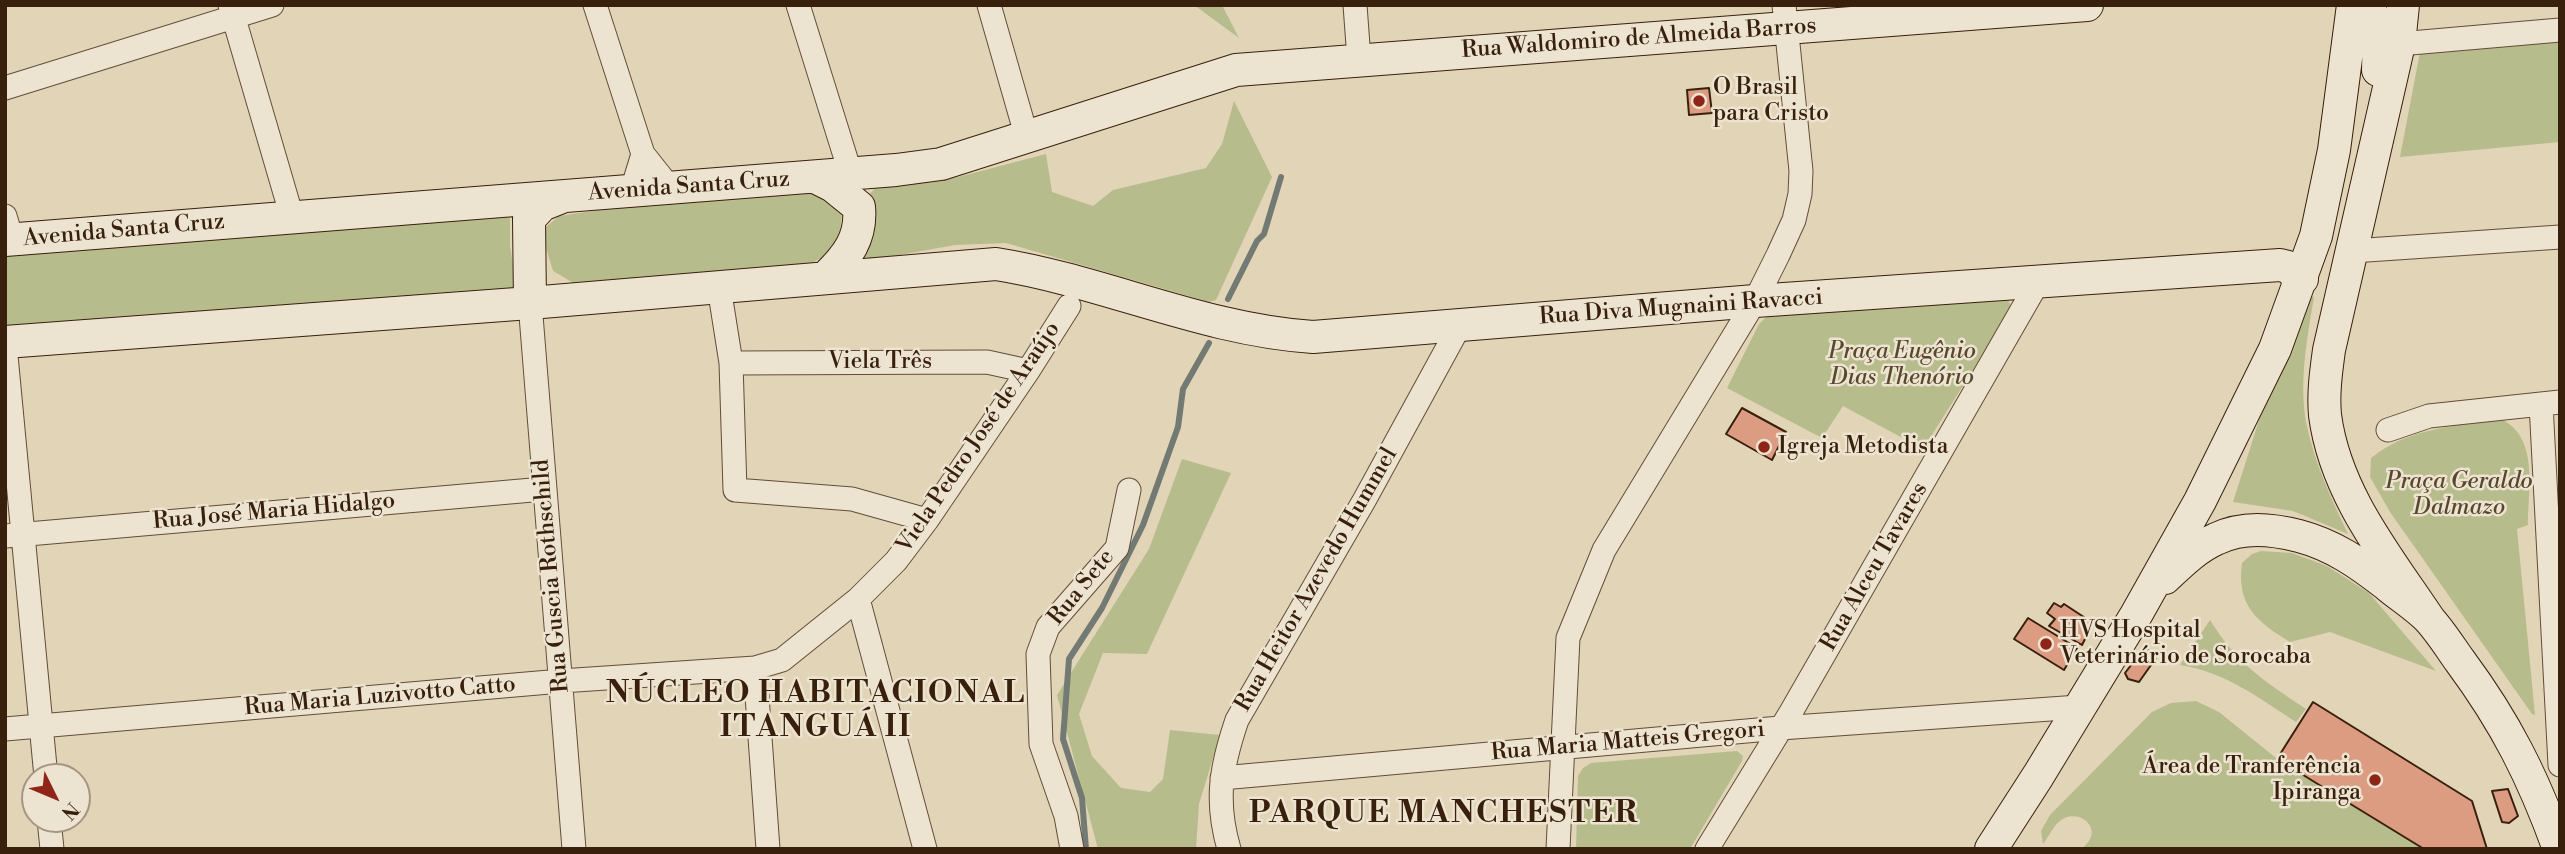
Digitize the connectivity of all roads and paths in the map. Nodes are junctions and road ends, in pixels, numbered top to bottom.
1 (271, 5) edge
2 (595, 5) edge
3 (798, 5) edge
4 (989, 5) edge
5 (1355, 5) edge
6 (2087, 5) edge
7 (2353, 5) edge
8 (2368, 5) edge
9 (2403, 5) edge
10 (232, 11) edge
11 (1785, 17) edge
12 (2560, 30) edge
13 (2399, 44) junction
14 (1359, 59) junction
15 (5, 88) edge
16 (1027, 138) junction
17 (643, 154) junction
18 (851, 175) junction
19 (817, 178) junction
20 (670, 188) junction
21 (632, 190) junction
22 (567, 195) junction
23 (859, 207) junction
24 (2360, 210) junction
25 (292, 217) junction
26 (529, 219) junction
27 (7, 232) edge
28 (2560, 237) edge
29 (2352, 251) junction
30 (826, 277) junction
31 (2302, 279) junction
32 (2038, 282) junction
33 (719, 287) junction
34 (1066, 292) junction
35 (574, 299) junction
36 (1755, 301) junction
37 (530, 303) junction
38 (1460, 325) junction
39 (5, 344) edge
40 (731, 363) junction
41 (1028, 371) junction
42 (2550, 403) edge
43 (2388, 430) dead end
44 (544, 489) junction
45 (1129, 490) dead end
46 (927, 520) junction
47 (14, 535) edge
48 (858, 599) junction
49 (2136, 615) junction
50 (2429, 619) junction
51 (755, 668) junction
52 (561, 681) junction
53 (2079, 707) junction
54 (2035, 710) junction
55 (41, 725) junction
56 (1780, 728) junction
57 (5, 729) edge
58 (2056, 744) junction
59 (1563, 748) junction
60 (45, 763) edge
61 (2560, 765) edge
62 (1222, 778) junction
63 (574, 849) edge
64 (768, 849) edge
65 (925, 849) edge
66 (1073, 849) edge
67 (1229, 849) edge
68 (1558, 849) edge
69 (1707, 849) edge
70 (1991, 849) edge
71 (2559, 849) edge

1 - 10 street
2 - 17 street
3 - 18 street
4 - 16 street
5 - 14 street
6 - 11 main road, Rua Waldomiro de Almeida Barros
7 - 31 main road
8 - 24 main road
9 - 13 main road
10 - 15 street
10 - 25 street
11 - 14 main road, Rua Waldomiro de Almeida Barros
11 - 36 street
12 - 13 street
13 - 24 main road
14 - 16 main road, Avenida Santa Cruz
16 - 18 main road, Avenida Santa Cruz
17 - 20 street
17 - 21 street
18 - 19 main road, Avenida Santa Cruz
18 - 23 main road
19 - 20 main road, Avenida Santa Cruz
19 - 23 main road
20 - 21 main road, Avenida Santa Cruz
21 - 22 main road, Avenida Santa Cruz
22 - 25 main road, Avenida Santa Cruz
22 - 26 main road
23 - 30 main road
24 - 29 main road
25 - 27 main road, Avenida Santa Cruz
26 - 35 main road
26 - 37 main road
28 - 29 street
29 - 50 main road
30 - 33 main road
30 - 34 main road
31 - 32 main road, Rua Diva Mugnaini Ravacci
31 - 49 main road
32 - 36 main road, Rua Diva Mugnaini Ravacci
32 - 56 street, Rua Alceu Tavares
33 - 35 main road
33 - 40 street
34 - 38 main road, Rua Diva Mugnaini Ravacci
34 - 41 street, Viela Pedro José de Araújo
35 - 37 main road
36 - 38 main road, Rua Diva Mugnaini Ravacci
36 - 59 street
37 - 39 main road
37 - 44 street, Rua Guscia Rothschild
38 - 62 street, Rua Heitor Azevedo Hummel
39 - 47 street
40 - 41 street, Viela Três
40 - 46 street
41 - 46 street, Viela Pedro José de Araújo
42 - 43 street
42 - 61 street
44 - 47 street, Rua José Maria Hidalgo
44 - 52 street, Rua Guscia Rothschild
45 - 66 street, Rua Sete
46 - 48 street, Viela Pedro José de Araújo
47 - 55 street
48 - 51 street, Viela Pedro José de Araújo
48 - 65 street
49 - 50 main road
49 - 53 main road
50 - 71 main road
51 - 52 street, Rua Maria Luzivotto Catto
51 - 64 street
52 - 55 street, Rua Maria Luzivotto Catto
52 - 63 street, Rua Guscia Rothschild
53 - 54 street, Rua Maria Matteis Gregori
53 - 58 main road
54 - 56 street, Rua Maria Matteis Gregori
54 - 58 street
55 - 57 street, Rua Maria Luzivotto Catto
55 - 60 street
56 - 59 street, Rua Maria Matteis Gregori
56 - 69 street, Rua Alceu Tavares
58 - 70 main road
59 - 62 street, Rua Maria Matteis Gregori
59 - 68 street
62 - 67 street, Rua Heitor Azevedo Hummel

